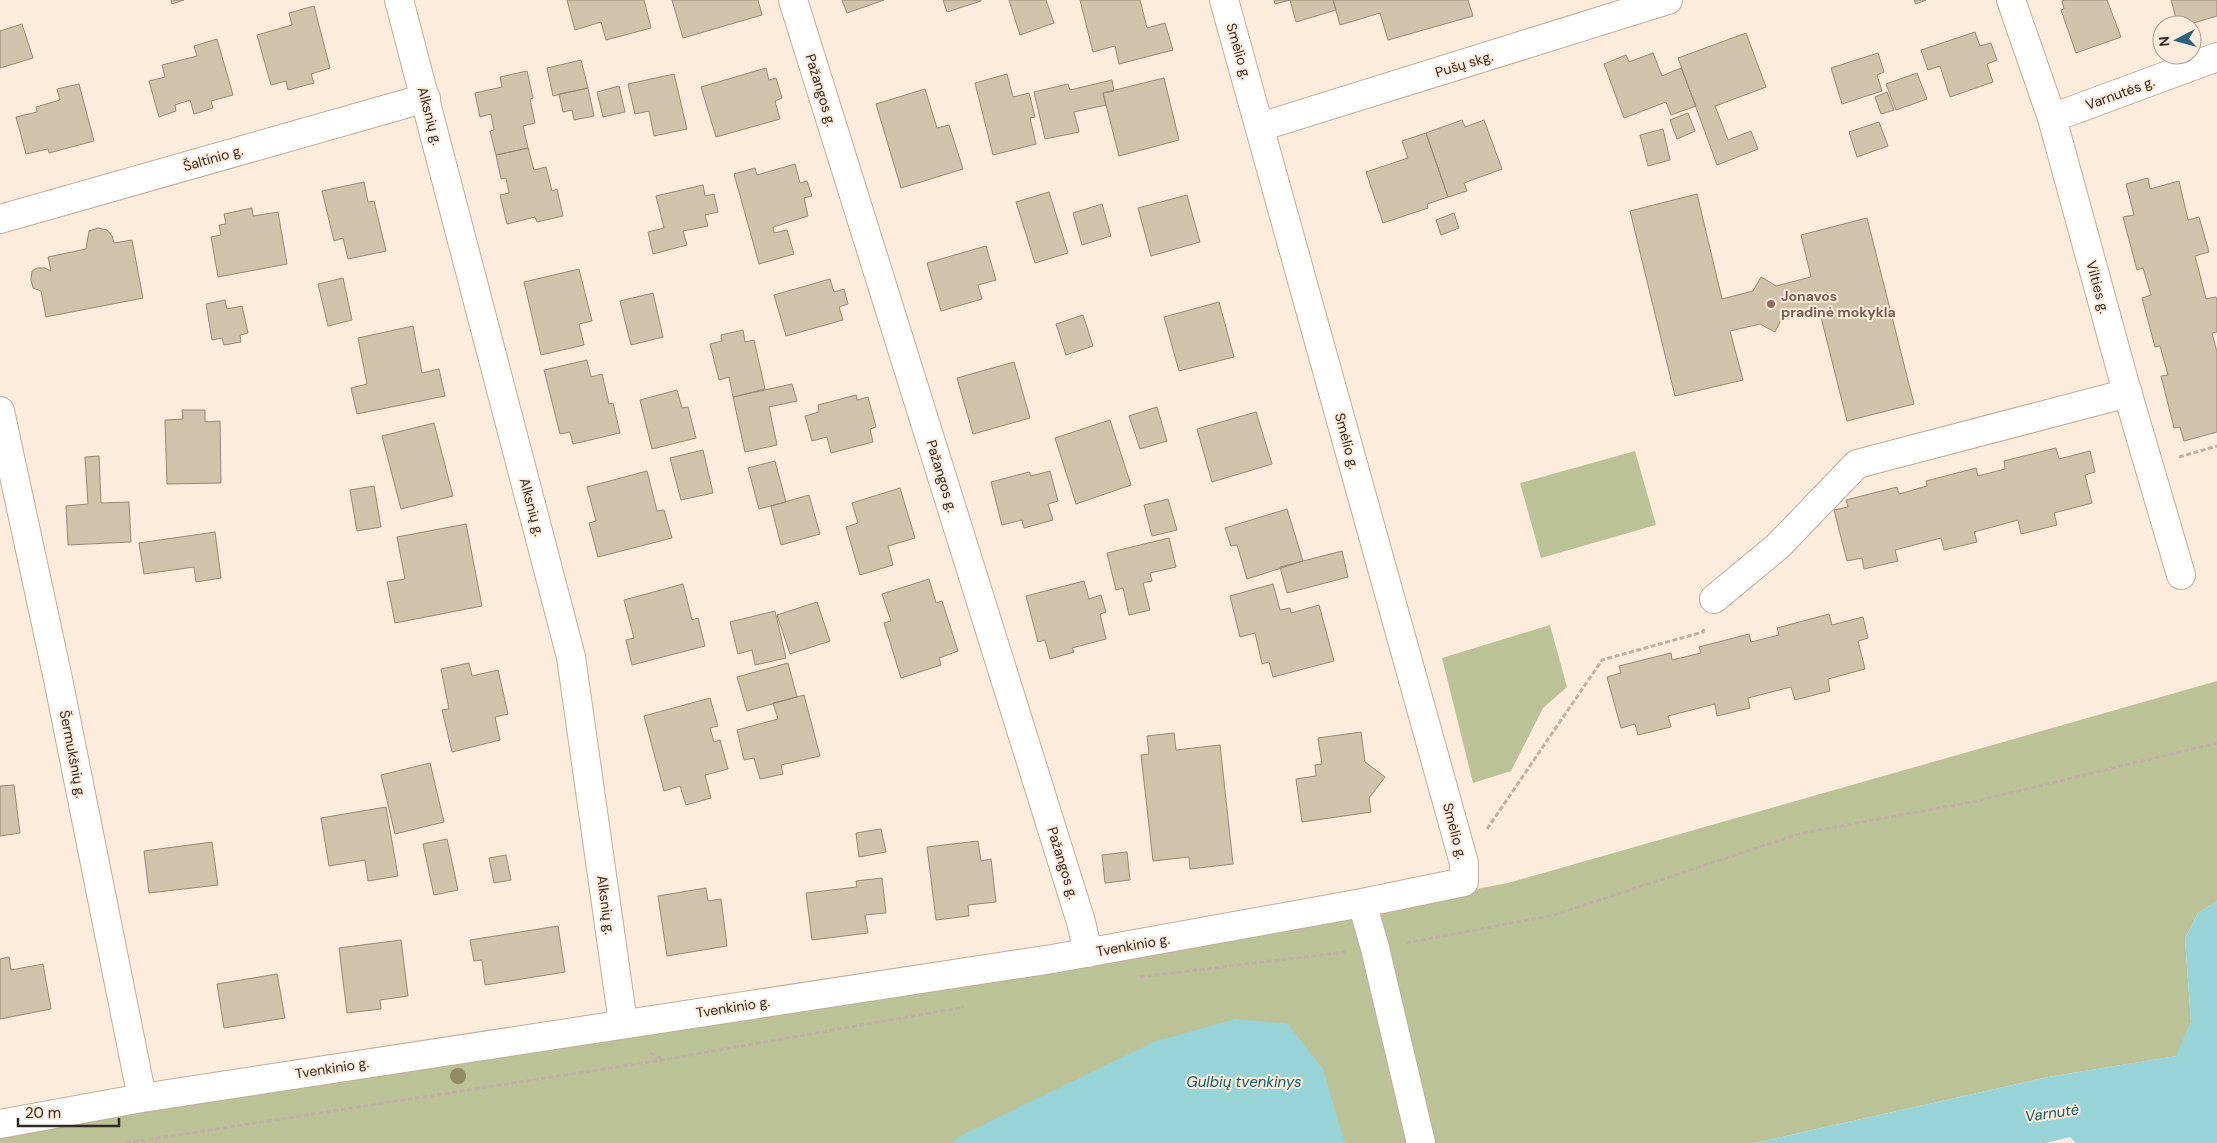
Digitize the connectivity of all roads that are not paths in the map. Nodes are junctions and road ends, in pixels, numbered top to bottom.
1 (399, 0) edge
2 (793, 0) edge
3 (1224, 0) edge
4 (1668, 0) edge
5 (2011, 0) edge
6 (2217, 57) edge
7 (426, 98) junction
8 (2052, 118) junction
9 (1260, 127) junction
10 (0, 218) edge
11 (2128, 393) junction
12 (0, 411) edge
13 (2181, 575) dead end
14 (1714, 599) road end
15 (1464, 873) joint
16 (1362, 903) junction
17 (1088, 953) junction
18 (623, 1024) junction
19 (142, 1098) junction
20 (0, 1124) edge
21 (1421, 1143) edge

1 - 7 street, Alksnių g.
2 - 17 street, Pažangos g.
3 - 9 street, Smėlio g.
4 - 9 street, Pušų skg.
5 - 8 street, Vilties g.
6 - 8 street, Varnutės g.
7 - 10 street, Šaltinio g.
7 - 18 street, Alksnių g.
8 - 11 street, Vilties g.
9 - 15 street, Smėlio g.
11 - 13 street, Vilties g.
11 - 14 street
12 - 19 street, Šermukšnių g.
15 - 16 street, Tvenkinio g.
16 - 17 street, Tvenkinio g.
16 - 21 street
17 - 18 street, Tvenkinio g.
18 - 19 street, Tvenkinio g.
19 - 20 street, Tvenkinio g.

